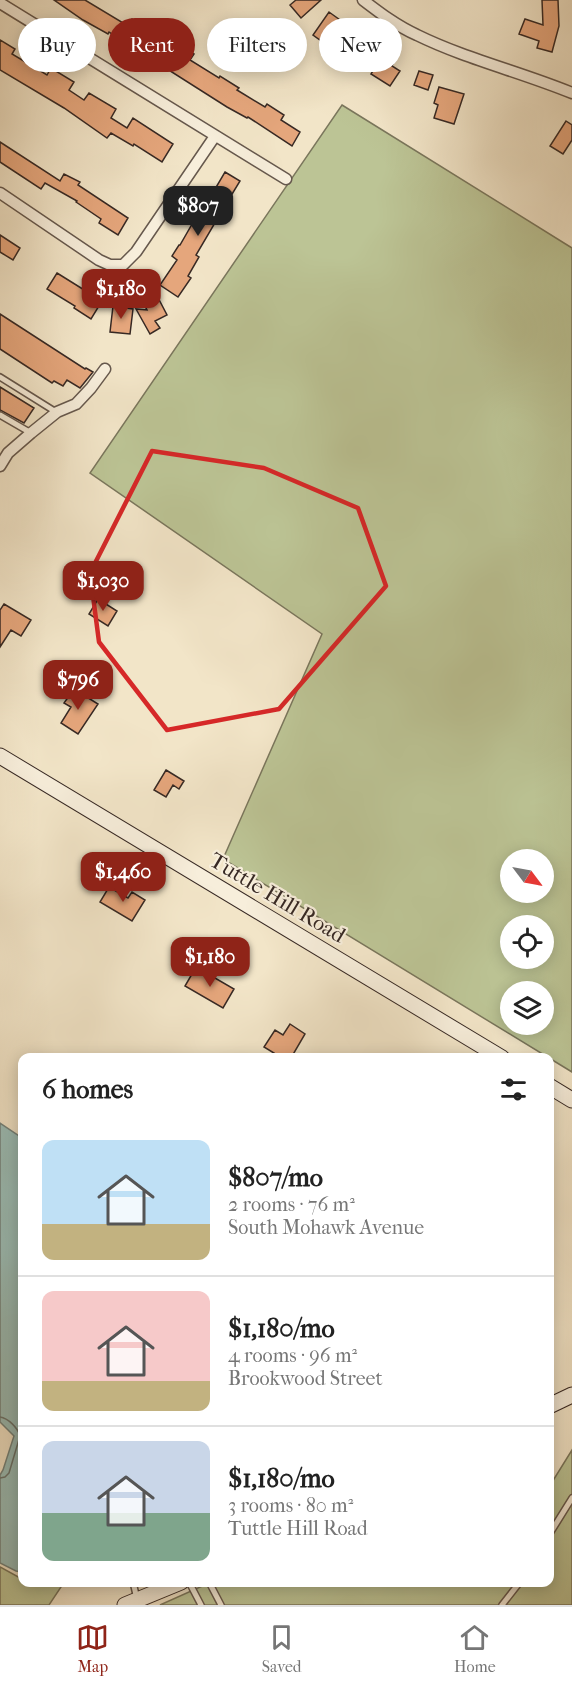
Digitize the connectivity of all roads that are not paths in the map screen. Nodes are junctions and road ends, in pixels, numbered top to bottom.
1 (363, 0) edge
2 (0, 3) edge
3 (571, 90) edge
4 (216, 135) junction
5 (286, 179) dead end
6 (0, 193) edge
7 (105, 369) dead end
8 (0, 377) edge
9 (57, 412) junction
10 (0, 415) edge
11 (31, 433) junction
12 (0, 466) edge
13 (0, 756) edge
14 (494, 1053) edge
15 (554, 1089) edge
16 (572, 1100) edge
17 (572, 1395) edge
18 (554, 1404) edge
19 (572, 1498) edge
20 (554, 1527) edge
21 (133, 1587) edge
22 (169, 1587) edge
23 (192, 1587) edge
24 (212, 1587) edge
25 (516, 1587) edge
26 (131, 1603) edge
27 (201, 1605) edge
28 (221, 1605) edge
29 (502, 1605) edge

1 - 3 street
2 - 4 street
4 - 5 street
4 - 6 street
7 - 9 street
8 - 9 lane
9 - 11 street
10 - 11 lane
11 - 12 street
13 - 14 main road, Tuttle Hill Road
15 - 16 main road
17 - 18 main road
19 - 20 lane
21 - 26 lane
22 - 26 main road
23 - 27 lane
24 - 28 lane
25 - 29 lane

